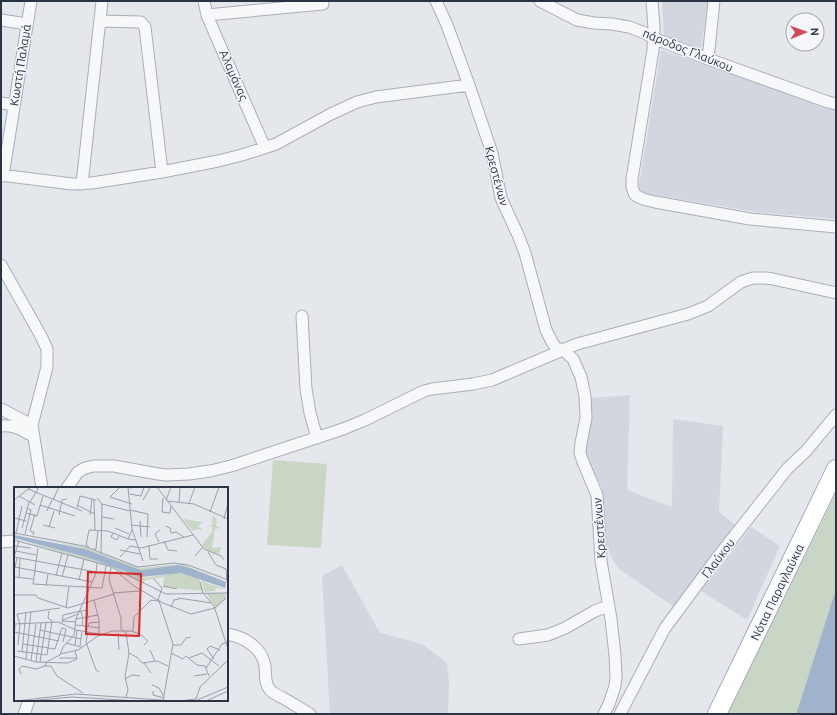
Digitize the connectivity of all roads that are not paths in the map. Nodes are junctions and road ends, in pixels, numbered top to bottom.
1 (31, 1) edge
2 (102, 1) edge
3 (204, 1) edge
4 (322, 1) edge
5 (436, 1) edge
6 (540, 1) edge
7 (652, 1) edge
8 (714, 1) edge
9 (207, 15) junction
10 (1, 20) edge
11 (100, 21) junction
12 (27, 24) junction
13 (653, 38) junction
14 (708, 59) junction
15 (469, 84) junction
16 (1, 103) edge
17 (836, 104) edge
18 (14, 105) junction
19 (265, 148) junction
20 (162, 172) junction
21 (2, 176) edge
22 (82, 184) junction
23 (836, 227) edge
24 (1, 265) edge
25 (836, 293) edge
26 (302, 316) dead end
27 (560, 350) junction
28 (1, 409) edge
29 (836, 415) edge
30 (1, 426) edge
31 (32, 431) junction
32 (317, 438) junction
33 (836, 469) edge
34 (42, 487) edge
35 (68, 487) edge
36 (14, 541) edge
37 (1, 542) edge
38 (608, 606) junction
39 (228, 634) edge
40 (519, 639) dead end
41 (29, 701) edge
42 (24, 714) edge
43 (310, 714) edge
44 (604, 714) edge
45 (620, 714) edge
46 (717, 714) edge

1 - 12 street, Κωστή Παλαμά
2 - 11 street
3 - 9 street, Αλαμάνας
4 - 9 street
5 - 15 street, Κρεστένων
6 - 13 street, πάροδος Γλαύκου
7 - 13 street
8 - 14 street
9 - 19 street, Αλαμάνας
10 - 12 street
11 - 20 street
11 - 22 street
12 - 18 street, Κωστή Παλαμά
13 - 14 street, πάροδος Γλαύκου
13 - 23 street
14 - 17 street, πάροδος Γλαύκου
15 - 19 street
15 - 27 street, Κρεστένων
16 - 18 street
18 - 21 street, Κωστή Παλαμά
19 - 20 street
20 - 22 street
21 - 22 street
24 - 31 street
25 - 27 street
26 - 32 street
27 - 32 street
27 - 38 street, Κρεστένων
28 - 31 street
29 - 45 street, Γλαύκου
30 - 31 street
31 - 34 street
32 - 35 street
33 - 46 main road, Νότια Παραγλαύκια
36 - 37 street
38 - 40 street
38 - 44 street, Κρεστένων
39 - 43 street
41 - 42 street

